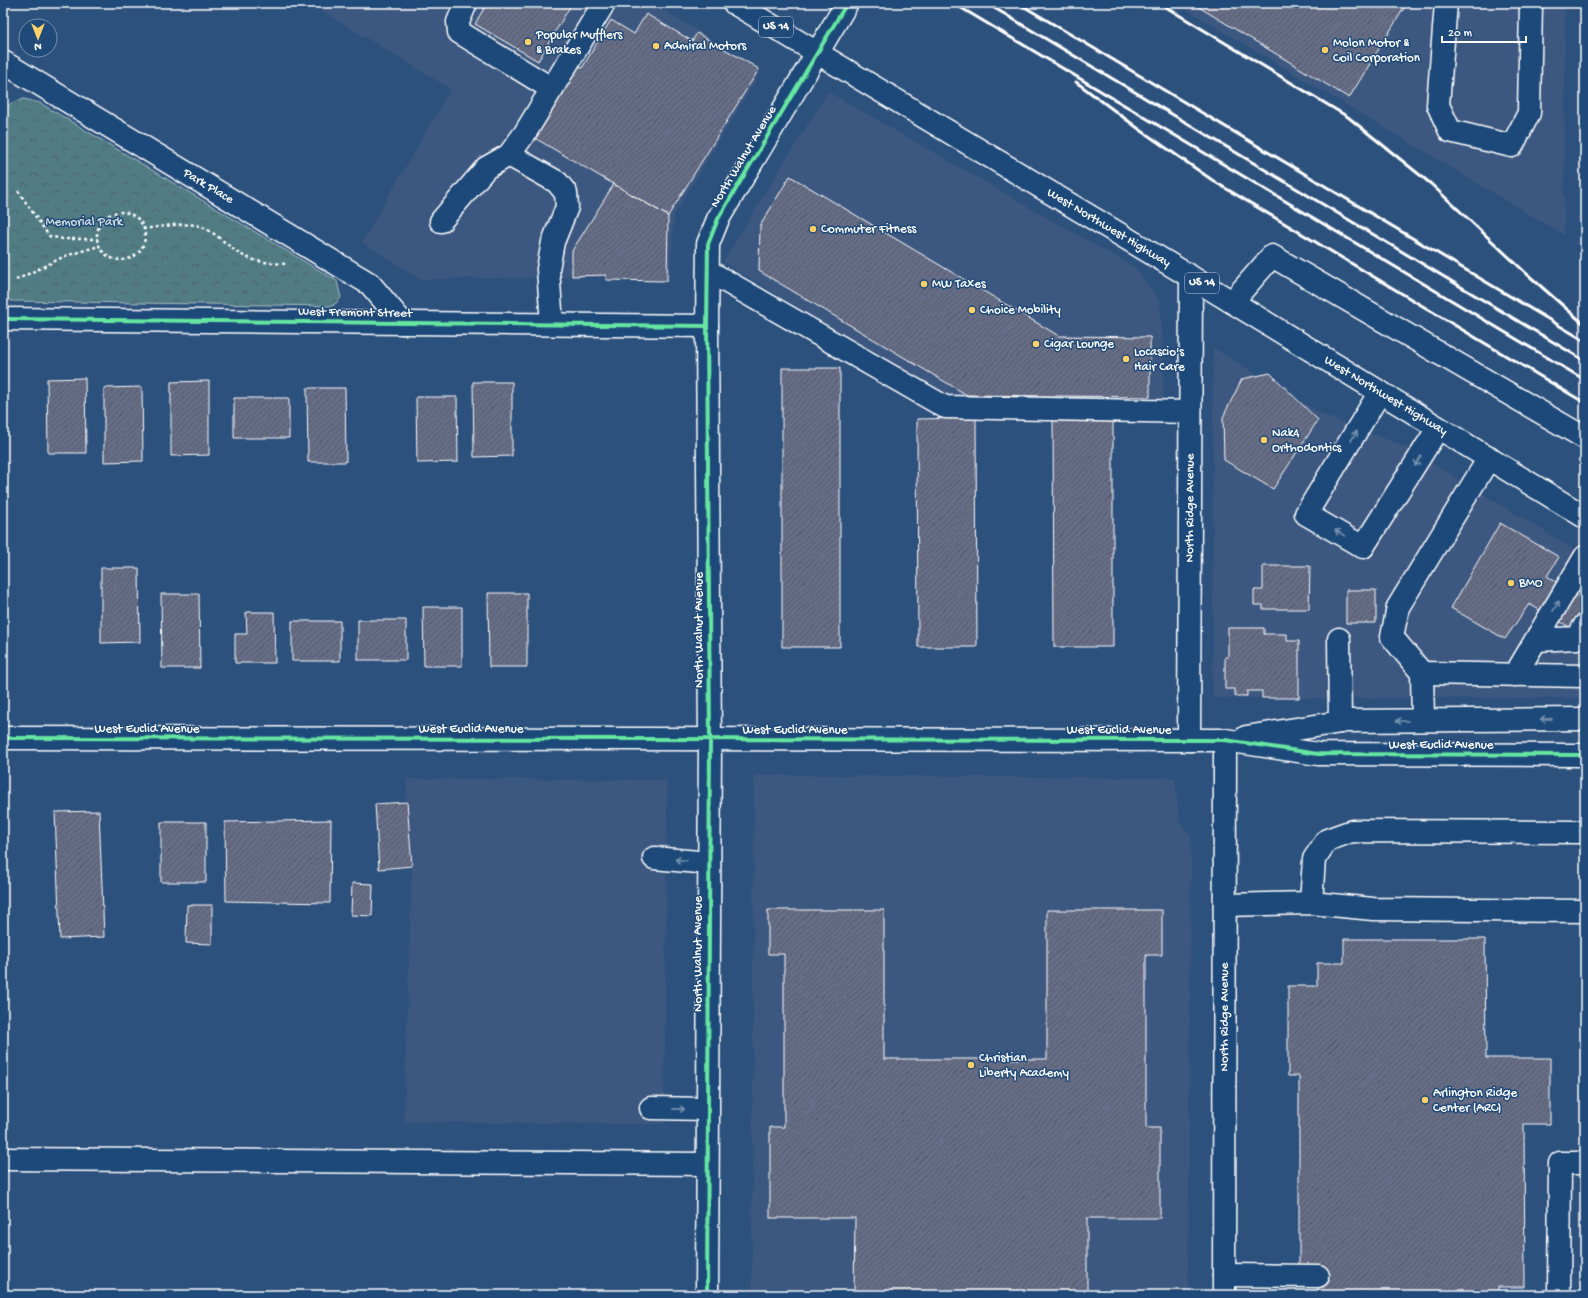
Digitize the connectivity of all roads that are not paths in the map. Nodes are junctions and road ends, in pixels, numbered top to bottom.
1 (466, 3) edge
2 (604, 3) edge
3 (734, 3) edge
4 (847, 3) edge
5 (1446, 3) edge
6 (1531, 3) edge
7 (817, 52) junction
8 (3, 62) edge
9 (552, 89) junction
10 (509, 155) junction
11 (441, 221) dead end
12 (708, 271) junction
13 (1191, 277) junction
14 (1232, 302) junction
15 (3, 319) edge
16 (403, 323) junction
17 (552, 324) junction
18 (707, 326) junction
19 (1380, 392) junction
20 (1190, 412) junction
21 (1438, 428) junction
22 (1585, 438) edge
23 (1489, 458) junction
24 (1585, 517) edge
25 (1584, 564) edge
26 (1585, 625) edge
27 (1339, 639) dead end
28 (1536, 640) junction
29 (1422, 674) junction
30 (1515, 675) junction
31 (1583, 676) dead end
32 (1585, 719) edge
33 (1423, 720) junction
34 (1340, 722) junction
35 (3, 738) edge
36 (710, 740) junction
37 (1189, 740) junction
38 (1225, 740) junction
39 (1585, 755) edge
40 (1585, 832) edge
41 (654, 858) dead end
42 (709, 863) junction
43 (1311, 903) junction
44 (1225, 905) junction
45 (1585, 911) edge
46 (651, 1108) dead end
47 (707, 1109) junction
48 (3, 1159) edge
49 (1585, 1163) edge
50 (707, 1164) junction
51 (1318, 1276) dead end
52 (1224, 1285) edge
53 (707, 1295) edge
54 (1559, 1295) edge

1 - 9 street
2 - 9 street
3 - 7 street, West Northwest Highway / US 14
4 - 7 street, North Walnut Avenue
5 - 6 street
7 - 12 street, North Walnut Avenue
7 - 13 street, West Northwest Highway / US 14
8 - 16 street, Park Place
9 - 10 street
10 - 11 street
10 - 17 street
12 - 18 street, North Walnut Avenue
12 - 20 street
13 - 14 street, West Northwest Highway / US 14
13 - 20 street, North Ridge Avenue
14 - 19 street, West Northwest Highway / US 14
14 - 22 street
15 - 16 street, West Fremont Street
16 - 17 street, West Fremont Street
17 - 18 street, West Fremont Street
18 - 36 street, North Walnut Avenue
19 - 21 street, West Northwest Highway / US 14
21 -> 19 street
20 - 37 street, North Ridge Avenue
21 - 23 street, West Northwest Highway / US 14
23 - 24 street, West Northwest Highway / US 14
23 - 29 street
28 -> 25 street
26 - 28 street
27 - 34 street
28 - 30 street
29 - 30 street
29 - 33 street
30 - 31 street
32 -> 33 street, West Euclid Avenue
33 -> 34 street, West Euclid Avenue
34 - 38 street, West Euclid Avenue
35 - 36 street, West Euclid Avenue
36 - 37 street, West Euclid Avenue
36 - 42 street, North Walnut Avenue
37 - 38 street, West Euclid Avenue
38 - 39 street, West Euclid Avenue
38 - 44 street, North Ridge Avenue
40 - 43 street
42 -> 41 street
42 - 47 street, North Walnut Avenue
43 - 44 street
43 - 45 street
44 - 52 street, North Ridge Avenue
46 -> 47 street
47 - 50 street, North Walnut Avenue
48 - 50 street
49 - 54 street
50 - 53 street, North Walnut Avenue
51 - 52 street

